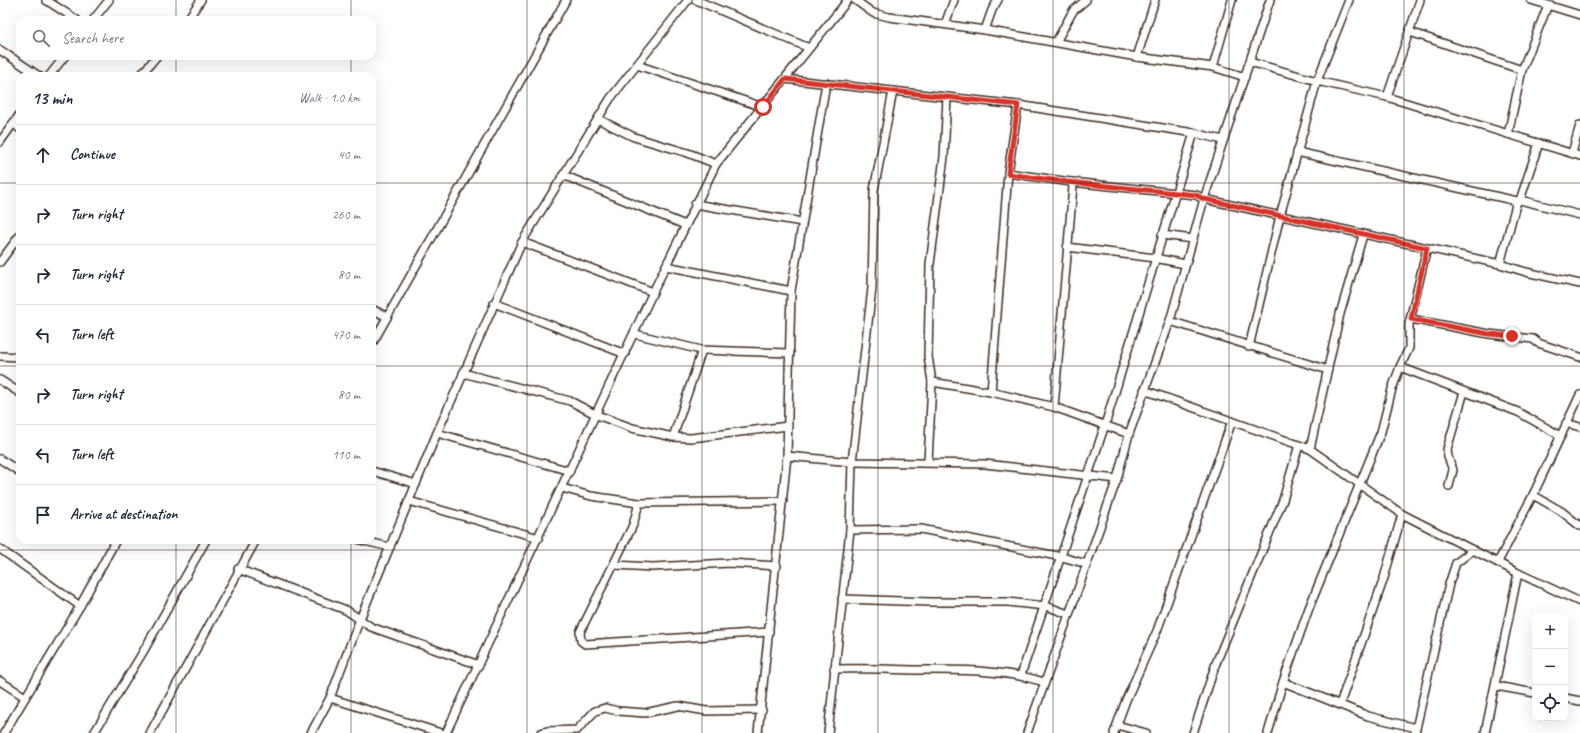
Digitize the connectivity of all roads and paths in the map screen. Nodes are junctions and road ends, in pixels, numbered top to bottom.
1 (46, 0) edge
2 (109, 0) edge
3 (201, 0) edge
4 (566, 0) edge
5 (688, 0) edge
6 (696, 0) edge
7 (848, 0) edge
8 (855, 0) edge
9 (954, 0) edge
10 (998, 0) edge
11 (1086, 0) edge
12 (1155, 0) edge
13 (1232, 0) edge
14 (1270, 0) edge
15 (1349, 0) edge
16 (1420, 0) edge
17 (1531, 0) edge
18 (1553, 4) edge
19 (1580, 15) edge
20 (71, 16) edge
21 (96, 16) edge
22 (190, 16) edge
23 (945, 24) junction
24 (985, 30) junction
25 (1410, 32) junction
26 (1056, 42) junction
27 (809, 48) junction
28 (0, 50) edge
29 (1137, 57) junction
30 (62, 60) edge
31 (154, 60) edge
32 (1250, 62) junction
33 (637, 65) junction
34 (23, 66) junction
35 (1213, 67) junction
36 (1522, 70) junction
37 (26, 72) edge
38 (33, 72) edge
39 (52, 72) edge
40 (143, 72) edge
41 (1245, 77) junction
42 (785, 79) junction
43 (1317, 81) junction
44 (826, 84) junction
45 (893, 91) junction
46 (947, 97) junction
47 (1387, 97) junction
48 (1018, 105) junction
49 (763, 107) junction
50 (598, 118) junction
51 (16, 119) edge
52 (13, 123) junction
53 (1580, 125) edge
54 (16, 126) edge
55 (1194, 133) junction
56 (1508, 134) junction
57 (1223, 140) junction
58 (0, 142) edge
59 (1539, 143) junction
60 (1297, 152) junction
61 (1572, 154) junction
62 (1580, 156) edge
63 (716, 164) junction
64 (1008, 174) junction
65 (563, 175) junction
66 (1072, 182) junction
67 (1176, 194) junction
68 (1204, 199) junction
69 (1519, 200) junction
70 (695, 204) junction
71 (1580, 215) edge
72 (1280, 216) junction
73 (802, 222) junction
74 (685, 226) junction
75 (1162, 235) junction
76 (1363, 235) junction
77 (1193, 239) junction
78 (16, 240) edge
79 (522, 242) junction
80 (1067, 247) junction
81 (1427, 248) junction
82 (1155, 258) junction
83 (0, 262) edge
84 (1185, 264) junction
85 (1500, 264) junction
86 (666, 266) junction
87 (1580, 284) edge
88 (791, 291) junction
89 (653, 292) junction
90 (494, 303) junction
91 (376, 312) edge
92 (387, 317) junction
93 (1411, 319) junction
94 (1170, 321) junction
95 (635, 334) junction
96 (376, 337) edge
97 (1249, 347) junction
98 (702, 350) junction
99 (790, 353) junction
100 (625, 354) junction
101 (0, 356) edge
102 (16, 357) edge
103 (1580, 357) edge
104 (1400, 367) junction
105 (1328, 370) junction
106 (463, 373) junction
107 (0, 380) edge
108 (932, 382) junction
109 (16, 390) edge
110 (1144, 390) junction
111 (991, 392) junction
112 (1464, 392) junction
113 (1580, 395) edge
114 (1054, 407) junction
115 (597, 415) junction
116 (1232, 421) junction
117 (1566, 423) junction
118 (1105, 425) junction
119 (788, 426) junction
120 (1580, 427) edge
121 (437, 433) junction
122 (1129, 434) junction
123 (1561, 436) junction
124 (673, 438) junction
125 (1299, 445) junction
126 (1310, 449) junction
127 (787, 456) junction
128 (0, 459) edge
129 (852, 462) junction
130 (928, 462) junction
131 (16, 469) edge
132 (570, 471) junction
133 (376, 472) edge
134 (1088, 475) junction
135 (1117, 479) junction
136 (416, 484) junction
137 (1360, 484) junction
138 (1449, 486) dead end
139 (562, 488) junction
140 (1533, 495) junction
141 (409, 501) junction
142 (783, 501) junction
143 (639, 503) junction
144 (1402, 514) junction
145 (1580, 526) edge
146 (850, 530) junction
147 (538, 538) junction
148 (114, 544) edge
149 (204, 544) edge
150 (254, 544) edge
151 (376, 544) edge
152 (390, 547) junction
153 (0, 549) edge
154 (1473, 550) junction
155 (1062, 557) junction
156 (1498, 562) junction
157 (1087, 564) junction
158 (614, 566) junction
159 (776, 566) junction
160 (238, 569) junction
161 (1518, 573) junction
162 (842, 599) junction
163 (1580, 602) edge
164 (80, 606) junction
165 (1046, 606) junction
166 (1068, 614) junction
167 (360, 619) junction
168 (769, 632) junction
169 (479, 665) junction
170 (834, 669) junction
171 (1021, 675) junction
172 (0, 681) edge
173 (1044, 682) junction
174 (1282, 682) junction
175 (1496, 686) junction
176 (1532, 692) edge
177 (25, 697) junction
178 (330, 698) junction
179 (1568, 698) edge
180 (1580, 700) edge
181 (1340, 704) junction
182 (762, 710) junction
183 (1117, 725) junction
184 (1415, 730) edge
185 (4, 733) edge
186 (94, 733) edge
187 (150, 733) edge
188 (311, 733) edge
189 (440, 733) edge
190 (446, 733) edge
191 (541, 733) edge
192 (758, 733) edge
193 (765, 733) edge
194 (828, 733) edge
195 (1027, 733) edge
196 (1114, 733) edge
197 (1146, 733) edge
198 (1193, 733) edge
199 (1268, 733) edge
200 (1485, 733) edge

1 - 20 street
2 - 21 street
3 - 22 street
4 - 92 street
5 - 33 street
6 - 27 street
7 - 27 street
8 - 23 street
9 - 23 street
10 - 24 street
11 - 26 street
12 - 29 street
13 - 35 street
14 - 32 street
15 - 43 street
16 - 25 street
17 - 18 street
18 - 19 street
18 - 36 street
23 - 24 street
24 - 26 street
25 - 36 street
25 - 47 street
26 - 29 street
27 - 42 street
28 - 34 street
29 - 35 street
30 - 39 street
31 - 40 street
32 - 41 street
32 - 43 street
33 - 49 street
33 - 50 street
34 - 37 street
34 - 38 street
35 - 41 street
36 - 56 street
41 - 57 street
42 - 44 street
42 - 49 street
43 - 47 street
43 - 60 street
44 - 45 street
44 - 73 street
45 - 46 street
45 - 129 street
46 - 48 street
46 - 108 street
47 - 56 street
48 - 55 street
48 - 64 street
49 - 63 street
50 - 63 street
50 - 65 street
51 - 52 street
52 - 54 street
52 - 58 street
53 - 61 street
55 - 57 street
55 - 67 street
56 - 59 street
57 - 68 street
59 - 61 street
59 - 69 street
60 - 69 street
60 - 72 street
61 - 62 street
63 - 70 street
64 - 66 street
64 - 111 street
65 - 74 street
65 - 79 street
66 - 67 street
66 - 80 street
67 - 68 street
67 - 75 street
68 - 72 street
68 - 77 street
69 - 71 street
69 - 85 street
70 - 73 street
70 - 74 street
72 - 76 street
72 - 97 street
73 - 88 street
74 - 86 street
75 - 77 street
75 - 82 street
76 - 81 street
76 - 105 street
77 - 84 street
78 - 83 street
79 - 89 street
79 - 90 street
80 - 82 street
80 - 114 street
81 - 85 street
81 - 93 street
82 - 84 street
82 - 118 street
84 - 94 street
85 - 87 street
86 - 88 street
86 - 89 street
88 - 99 street
89 - 95 street
90 - 100 street
90 - 106 street
91 - 92 street
92 - 96 street
93 - 103 street
93 - 104 street
94 - 97 street
94 - 110 street
95 - 98 street
95 - 100 street
97 - 105 street
98 - 99 street
98 - 124 street
99 - 119 street
100 - 115 street
101 - 102 street
104 - 112 street
104 - 137 street
105 - 126 street
106 - 115 street
106 - 121 street
107 - 109 street
108 - 111 street
108 - 130 street
110 - 116 street
110 - 122 street
111 - 114 street
112 - 123 street
112 - 138 street
113 - 117 street
114 - 118 street
115 - 124 street
115 - 132 street
116 - 125 street
116 - 183 street
117 - 120 street
117 - 123 street
118 - 122 street
118 - 134 street
119 - 124 street
119 - 127 street
121 - 132 street
121 - 136 street
122 - 135 street
123 - 140 street
125 - 126 street
125 - 198 street
126 - 137 street
127 - 129 street
127 - 142 street
128 - 131 street
129 - 130 street
129 - 146 street
130 - 134 street
132 - 139 street
133 - 136 street
134 - 135 street
134 - 155 street
135 - 157 street
136 - 141 street
137 - 144 street
137 - 174 street
139 - 143 street
139 - 147 street
140 - 145 street
140 - 156 street
141 - 147 street
141 - 152 street
142 - 143 street
142 - 159 street
143 - 158 street
144 - 154 street
144 - 181 street
146 - 155 street
146 - 162 street
147 - 169 street
148 - 164 street
149 - 186 street
150 - 160 street
151 - 152 street
152 - 167 street
153 - 164 street
154 - 156 street
154 - 184 street
155 - 157 street
155 - 165 street
156 - 161 street
157 - 166 street
158 - 159 street
158 - 168 street
159 - 168 street
160 - 167 street
160 - 187 street
161 - 163 street
161 - 175 street
162 - 165 street
162 - 170 street
164 - 177 street
165 - 166 street
165 - 171 street
166 - 173 street
167 - 169 street
167 - 178 street
168 - 182 street
169 - 190 street
170 - 171 street
170 - 194 street
171 - 173 street
172 - 177 street
173 - 195 street
174 - 181 street
174 - 199 street
175 - 176 street
175 - 200 street
177 - 185 street
178 - 188 street
178 - 189 street
179 - 180 street
181 - 184 street
182 - 191 street
182 - 192 street
183 - 196 street
183 - 197 street
192 - 193 street

